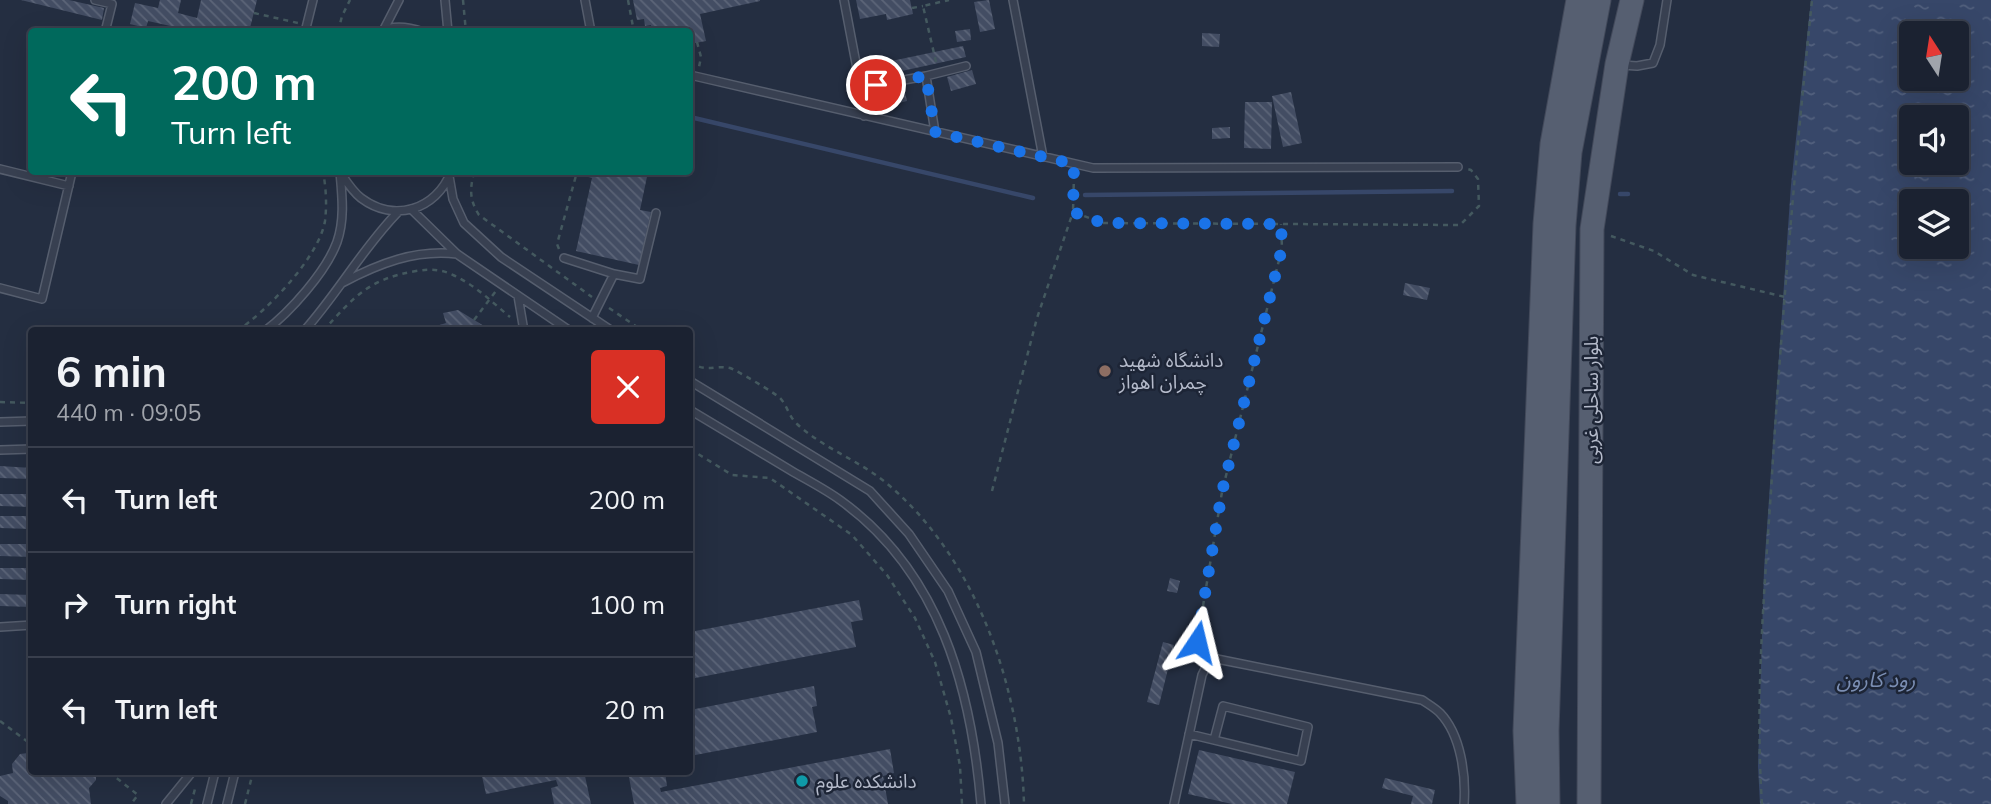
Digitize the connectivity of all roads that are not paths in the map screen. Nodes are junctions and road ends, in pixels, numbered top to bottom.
1 (95, 0) edge
2 (313, 0) edge
3 (399, 0) edge
4 (445, 0) edge
5 (585, 0) edge
6 (844, 0) edge
7 (1013, 0) edge
8 (1578, 0) edge
9 (1599, 0) edge
10 (1632, 0) edge
11 (1667, 0) edge
12 (106, 28) edge
13 (305, 28) edge
14 (383, 28) edge
15 (448, 28) edge
16 (590, 28) edge
17 (1618, 64) junction
18 (966, 66) dead end
19 (693, 76) edge
20 (926, 76) junction
21 (876, 85) dead end
22 (864, 116) junction
23 (935, 132) junction
24 (1043, 158) junction
25 (1458, 167) road end
26 (0, 169) edge
27 (71, 175) edge
28 (340, 175) edge
29 (342, 175) edge
30 (449, 175) edge
31 (450, 175) edge
32 (69, 186) junction
33 (411, 209) junction
34 (398, 212) junction
35 (656, 213) dead end
36 (457, 254) junction
37 (564, 258) road end
38 (614, 274) junction
39 (341, 284) junction
40 (0, 288) edge
41 (518, 296) junction
42 (592, 318) junction
43 (270, 327) edge
44 (307, 327) edge
45 (523, 327) edge
46 (564, 327) edge
47 (606, 327) edge
48 (693, 383) edge
49 (693, 412) edge
50 (28, 421) edge
51 (0, 422) edge
52 (28, 449) edge
53 (0, 450) edge
54 (28, 625) edge
55 (0, 626) edge
56 (1189, 734) junction
57 (1214, 740) junction
58 (190, 775) edge
59 (214, 775) edge
60 (234, 775) edge
61 (166, 804) edge
62 (207, 804) edge
63 (227, 804) edge
64 (981, 804) edge
65 (1005, 804) edge
66 (1174, 804) edge
67 (1464, 804) edge
68 (1528, 804) edge
69 (1548, 804) edge
70 (1589, 804) edge

1 - 12 lane
2 - 13 lane
3 - 14 lane
4 - 15 lane
5 - 16 lane
6 - 22 lane
7 - 24 lane
8 - 68 main road
9 - 69 main road, بلوار ساحلی غربی
10 - 17 main road, بلوار ساحلی غربی
11 - 17 lane
17 - 70 main road, بلوار ساحلی غربی
18 - 20 lane
19 - 22 lane
20 - 21 lane
20 - 23 lane
22 - 23 lane
23 - 24 lane
24 - 25 lane
26 - 32 lane
27 - 32 lane
28 - 43 lane
29 - 34 lane
30 - 33 lane
31 - 42 lane
32 - 40 lane
33 - 34 lane
33 - 36 lane
34 - 39 lane
35 - 38 lane
36 - 39 lane
36 - 41 lane
37 - 38 lane
38 - 42 lane
39 - 44 lane
41 - 45 lane
41 - 46 lane
42 - 47 lane
48 - 65 lane
49 - 64 lane
50 - 51 lane
52 - 53 lane
54 - 55 lane
56 - 57 lane
56 - 66 lane
56 - 67 lane
57 - 57 lane
58 - 61 lane
59 - 62 lane
60 - 63 lane

